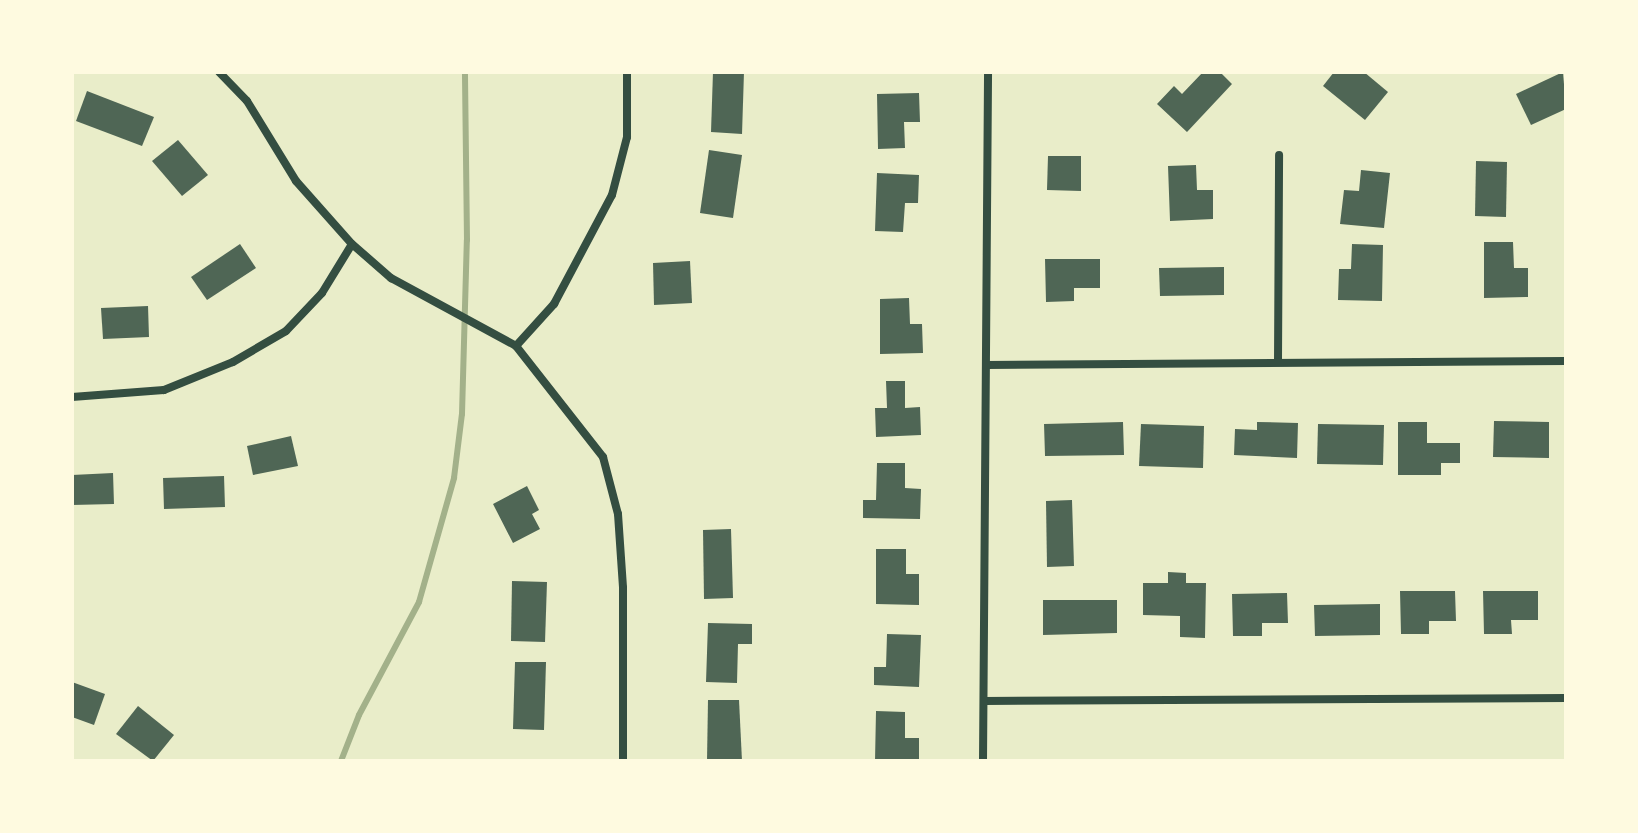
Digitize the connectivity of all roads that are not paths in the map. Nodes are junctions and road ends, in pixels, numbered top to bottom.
1 (219, 72) edge
2 (627, 72) edge
3 (988, 72) edge
4 (1279, 155) dead end
5 (352, 244) junction
6 (516, 346) junction
7 (1566, 361) edge
8 (1278, 362) junction
9 (986, 365) junction
10 (72, 397) edge
11 (1566, 698) edge
12 (984, 701) junction
13 (623, 761) edge
14 (983, 761) edge

1 - 5 street
2 - 6 street
3 - 9 street
4 - 8 street
5 - 6 street
5 - 10 street
6 - 13 street
7 - 8 street
8 - 9 street
9 - 12 street
11 - 12 street
12 - 14 street

